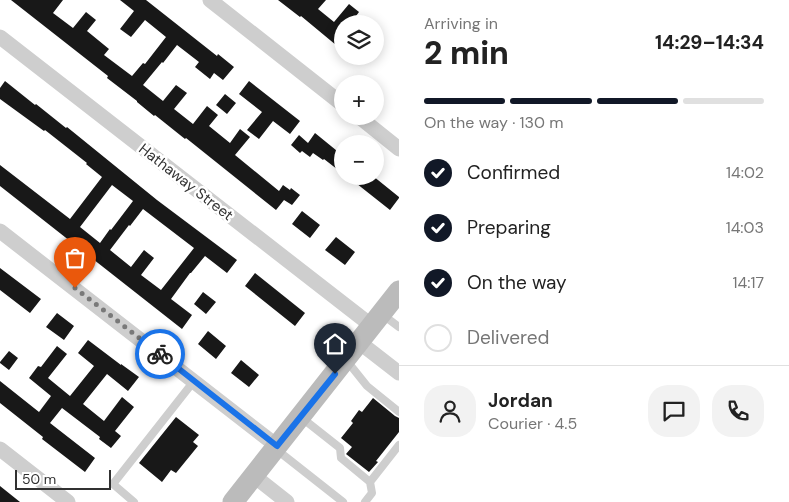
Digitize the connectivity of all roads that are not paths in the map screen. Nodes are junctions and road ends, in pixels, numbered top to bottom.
1 (210, 0) edge
2 (0, 38) edge
3 (334, 98) edge
4 (369, 125) edge
5 (399, 149) edge
6 (0, 231) edge
7 (399, 291) edge
8 (371, 327) junction
9 (399, 327) edge
10 (346, 359) junction
11 (399, 373) edge
12 (194, 381) junction
13 (399, 412) edge
14 (300, 417) junction
15 (399, 445) edge
16 (276, 448) junction
17 (0, 449) edge
18 (254, 476) junction
19 (370, 482) junction
20 (68, 502) edge
21 (134, 502) edge
22 (234, 502) edge
23 (288, 502) edge
24 (343, 502) edge
25 (365, 502) edge

1 - 3 street
2 - 8 street, Hathaway Street
4 - 5 street
6 - 12 street
7 - 8 main road
8 - 9 lane
8 - 10 main road
8 - 11 street, Hathaway Street
10 - 13 lane
10 - 14 main road
12 - 16 street
12 - 21 lane
14 - 16 main road
14 - 19 lane
15 - 19 lane
16 - 18 main road
16 - 24 lane
17 - 20 street
18 - 22 main road
18 - 23 street
19 - 25 lane

